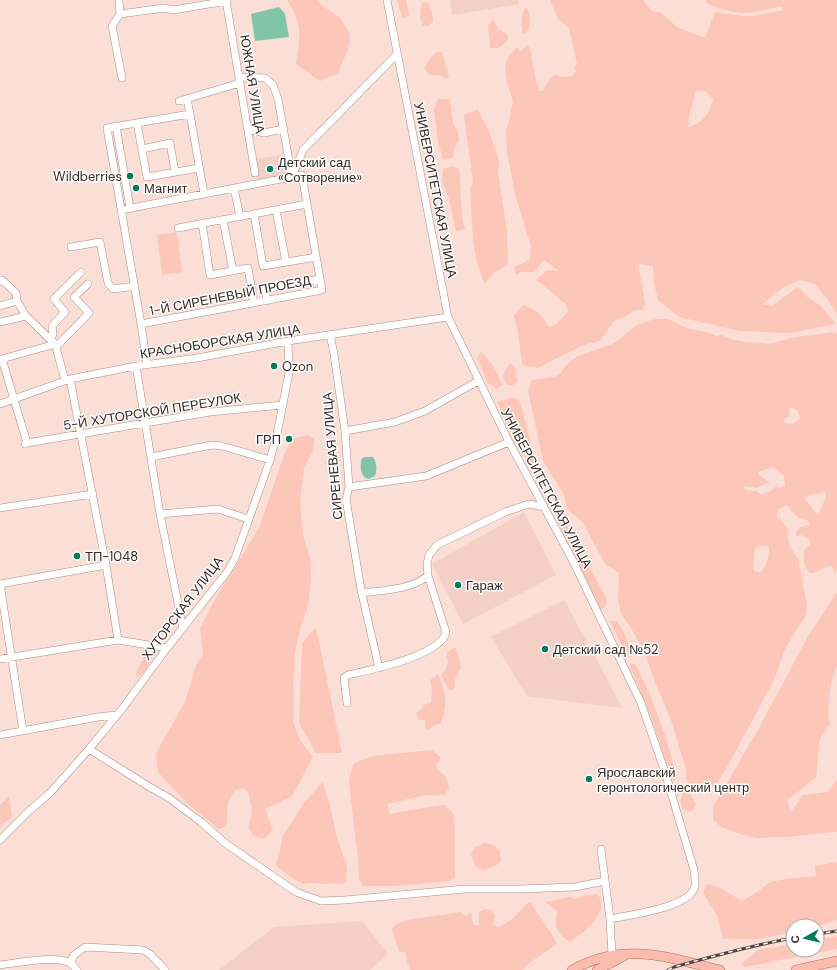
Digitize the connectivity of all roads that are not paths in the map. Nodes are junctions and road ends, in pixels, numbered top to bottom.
1 (119, 0) edge
2 (387, 0) edge
3 (227, 1) edge
4 (120, 14) junction
5 (397, 54) junction
6 (122, 78) dead end
7 (240, 80) junction
8 (187, 99) junction
9 (179, 101) dead end
10 (190, 114) junction
11 (137, 123) junction
12 (116, 126) junction
13 (248, 129) junction
14 (283, 129) junction
15 (142, 148) junction
16 (199, 168) junction
17 (176, 172) junction
18 (255, 173) dead end
19 (292, 177) junction
20 (234, 188) junction
21 (204, 194) junction
22 (307, 204) junction
23 (130, 208) junction
24 (121, 210) junction
25 (276, 210) junction
26 (254, 214) junction
27 (240, 217) junction
28 (223, 220) junction
29 (202, 223) junction
30 (178, 228) dead end
31 (71, 247) dead end
32 (316, 256) junction
33 (286, 262) junction
34 (233, 271) junction
35 (81, 272) dead end
36 (320, 279) junction
37 (0, 281) edge
38 (88, 284) dead end
39 (135, 286) junction
40 (17, 301) junction
41 (267, 301) junction
42 (254, 303) junction
43 (0, 306) edge
44 (26, 316) junction
45 (448, 317) junction
46 (0, 322) edge
47 (141, 324) junction
48 (330, 335) junction
49 (288, 341) junction
50 (54, 343) junction
51 (147, 365) junction
52 (136, 366) junction
53 (68, 379) junction
54 (478, 381) junction
55 (13, 398) junction
56 (0, 404) edge
57 (283, 405) junction
58 (145, 422) junction
59 (345, 431) junction
60 (82, 433) junction
61 (509, 442) junction
62 (151, 457) junction
63 (270, 460) junction
64 (349, 487) junction
65 (93, 494) junction
66 (544, 507) junction
67 (0, 508) edge
68 (160, 514) junction
69 (248, 519) junction
70 (106, 565) junction
71 (428, 576) junction
72 (0, 584) edge
73 (362, 593) junction
74 (183, 628) junction
75 (118, 640) junction
76 (167, 648) junction
77 (12, 657) junction
78 (0, 659) edge
79 (379, 668) junction
80 (347, 703) dead end
81 (116, 715) junction
82 (23, 731) junction
83 (0, 735) edge
84 (89, 749) junction
85 (0, 840) edge
86 (601, 849) dead end
87 (605, 881) junction
88 (610, 919) junction
89 (612, 954) junction
90 (629, 954) junction
91 (837, 961) edge
92 (70, 963) junction
93 (0, 965) edge
94 (20, 966) edge
95 (77, 970) edge
96 (165, 970) edge
97 (572, 970) edge
98 (597, 970) edge
99 (720, 970) edge
100 (796, 970) edge

1 - 4 street
2 - 5 street, УНИВЕРСИТЕТСКАЯ УЛИЦА
3 - 4 street
3 - 7 street, ЮЖНАЯ УЛИЦА
4 - 6 street
5 - 19 street
5 - 45 street, УНИВЕРСИТЕТСКАЯ УЛИЦА
7 - 8 street
7 - 13 street, ЮЖНАЯ УЛИЦА
7 - 14 street
8 - 9 street
8 - 10 street
10 - 11 street
10 - 16 street
11 - 12 street
11 - 15 street
12 - 23 street
12 - 24 street, 1-Й СИРЕНЕВЫЙ ПРОЕЗД
13 - 14 street
13 - 18 street, ЮЖНАЯ УЛИЦА
14 - 19 street
15 - 17 street
15 - 17 street
16 - 17 street
16 - 21 street
19 - 20 street
19 - 22 street
20 - 21 street
20 - 27 street
21 - 23 street
22 - 25 street
22 - 32 street
23 - 24 street
24 - 39 street, 1-Й СИРЕНЕВЫЙ ПРОЕЗД
25 - 26 street
25 - 33 street
26 - 27 street
26 - 33 street
27 - 28 street
28 - 29 street
28 - 34 street
29 - 30 street
29 - 34 street
31 - 39 street
32 - 33 street
32 - 36 street
34 - 42 street
35 - 50 street
36 - 41 street, 1-Й СИРЕНЕВЫЙ ПРОЕЗД
36 - 41 street
37 - 40 street
38 - 50 street
39 - 47 street, 1-Й СИРЕНЕВЫЙ ПРОЕЗД
40 - 43 street
40 - 44 street
41 - 42 street, 1-Й СИРЕНЕВЫЙ ПРОЕЗД
42 - 47 street, 1-Й СИРЕНЕВЫЙ ПРОЕЗД
44 - 46 street
44 - 50 street
45 - 48 street, КРАСНОБОРСКАЯ УЛИЦА
45 - 54 street, УНИВЕРСИТЕТСКАЯ УЛИЦА
47 - 51 street, 1-Й СИРЕНЕВЫЙ ПРОЕЗД
48 - 49 street, КРАСНОБОРСКАЯ УЛИЦА
48 - 59 street, СИРЕНЕВАЯ УЛИЦА
49 - 51 street, КРАСНОБОРСКАЯ УЛИЦА
49 - 57 street, ХУТОРСКАЯ УЛИЦА
50 - 53 street
50 - 55 street
51 - 52 street, КРАСНОБОРСКАЯ УЛИЦА
52 - 53 street, КРАСНОБОРСКАЯ УЛИЦА
52 - 58 street
53 - 55 street, КРАСНОБОРСКАЯ УЛИЦА
53 - 60 street
54 - 59 street
54 - 61 street, УНИВЕРСИТЕТСКАЯ УЛИЦА
55 - 56 street, КРАСНОБОРСКАЯ УЛИЦА
55 - 60 street, 5-Й ХУТОРСКОЙ ПЕРЕУЛОК
57 - 58 street, 5-Й ХУТОРСКОЙ ПЕРЕУЛОК
57 - 63 street, ХУТОРСКАЯ УЛИЦА
58 - 60 street, 5-Й ХУТОРСКОЙ ПЕРЕУЛОК
58 - 62 street
59 - 64 street, СИРЕНЕВАЯ УЛИЦА
60 - 65 street
61 - 64 street
61 - 66 street, УНИВЕРСИТЕТСКАЯ УЛИЦА
62 - 63 street
62 - 68 street
63 - 69 street, ХУТОРСКАЯ УЛИЦА
64 - 73 street, СИРЕНЕВАЯ УЛИЦА
65 - 67 street
65 - 70 street
66 - 71 street
66 - 88 street, УНИВЕРСИТЕТСКАЯ УЛИЦА
68 - 69 street
68 - 74 street
69 - 74 street, ХУТОРСКАЯ УЛИЦА
70 - 72 street
70 - 75 street
71 - 73 street
71 - 79 street
72 - 77 street
73 - 79 street, СИРЕНЕВАЯ УЛИЦА
74 - 76 street, ХУТОРСКАЯ УЛИЦА
75 - 76 street
75 - 77 street
76 - 81 street, ХУТОРСКАЯ УЛИЦА
77 - 78 street
77 - 82 street
79 - 80 street
81 - 82 street
81 - 84 street, ХУТОРСКАЯ УЛИЦА
82 - 83 street
84 - 85 street, ХУТОРСКАЯ УЛИЦА
84 - 87 street
86 - 87 street
87 - 88 street
88 - 89 street
89 - 90 main road
89 - 97 main road
90 - 98 main road
90 - 99 main road
91 - 100 main road
92 - 94 street
92 - 95 street
92 - 96 street
93 - 94 street

